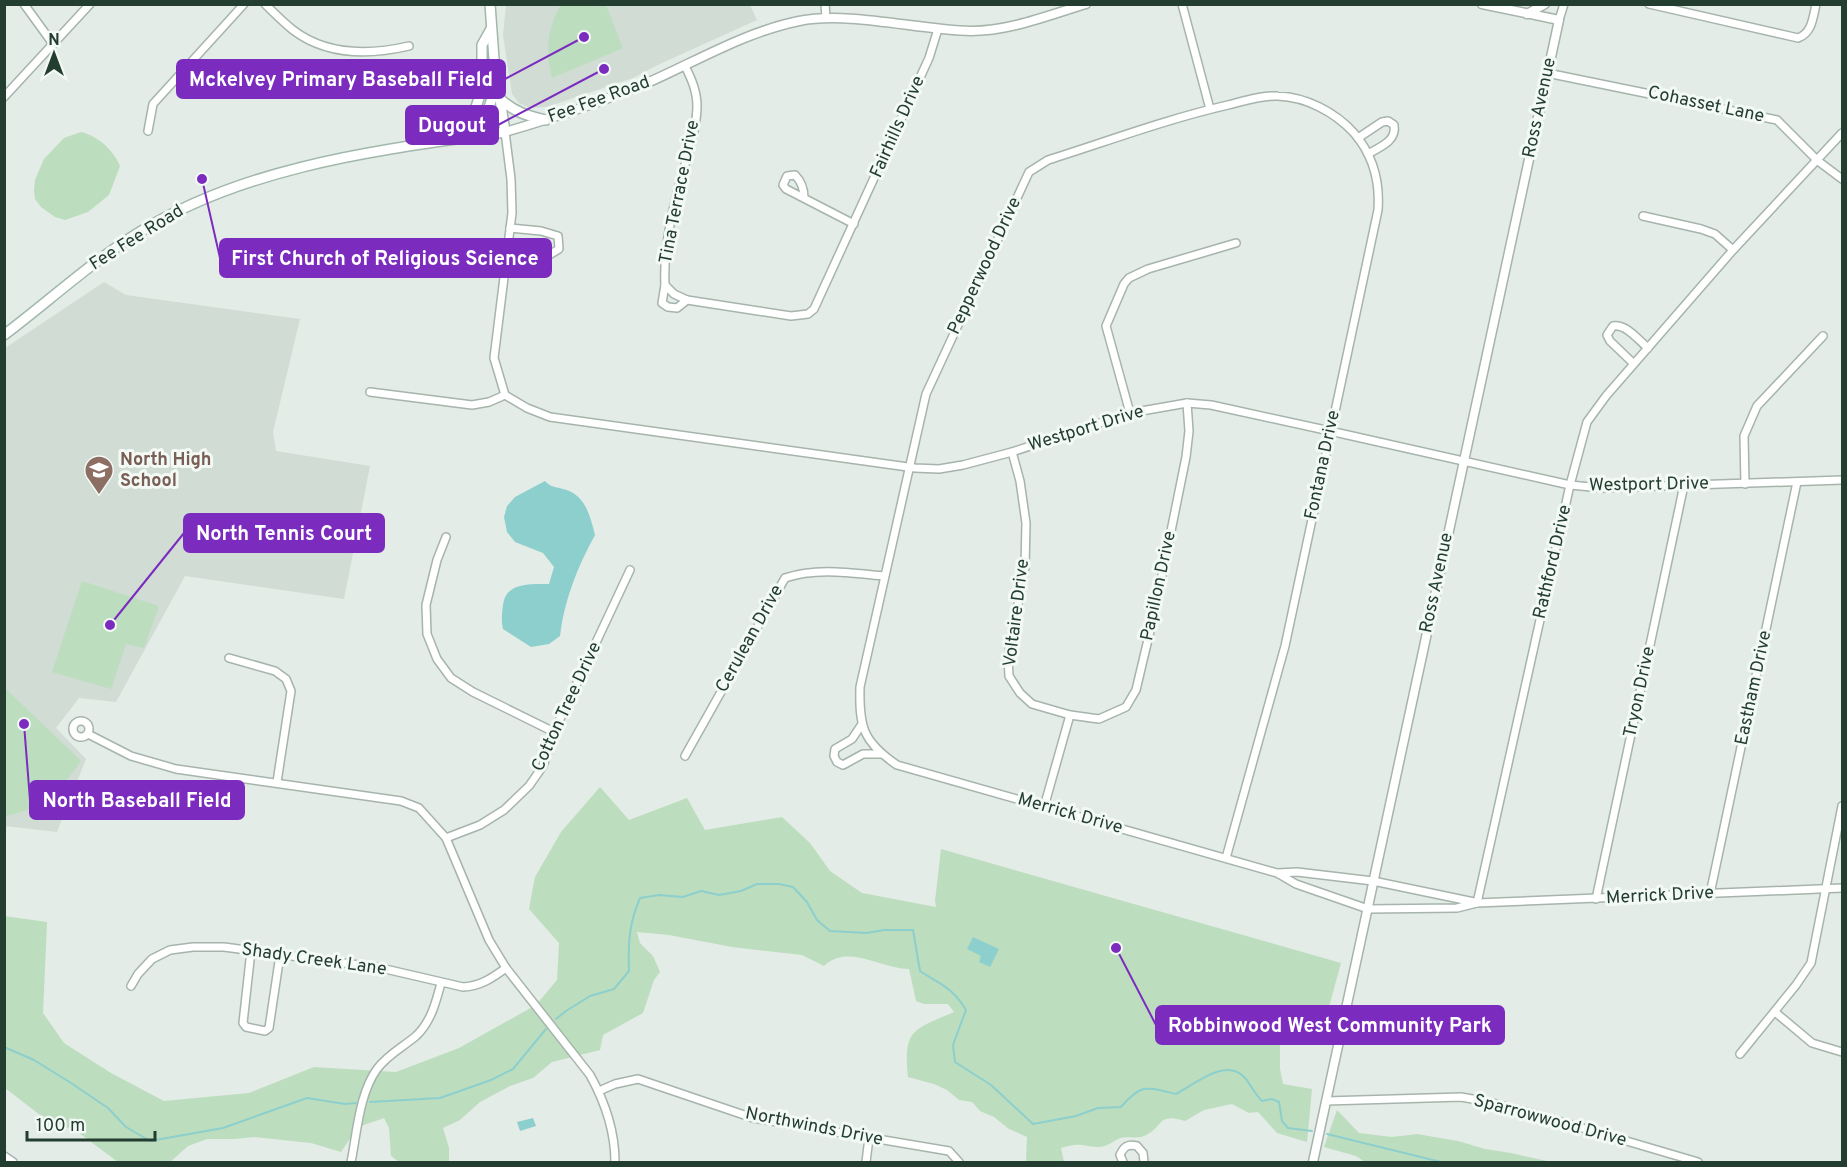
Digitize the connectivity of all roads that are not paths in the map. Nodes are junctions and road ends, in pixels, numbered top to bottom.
1 (24, 4) edge
2 (90, 4) edge
3 (244, 4) edge
4 (265, 4) edge
5 (490, 4) edge
6 (825, 4) edge
7 (1086, 4) edge
8 (1182, 4) edge
9 (1482, 4) edge
10 (1545, 4) edge
11 (1564, 4) edge
12 (1648, 4) edge
13 (1816, 4) edge
14 (1527, 14) junction
15 (826, 18) junction
16 (1558, 21) junction
17 (491, 29) junction
18 (938, 29) junction
19 (53, 44) junction
20 (410, 46) dead end
21 (685, 66) junction
22 (1547, 73) junction
23 (497, 84) junction
24 (4, 97) edge
25 (500, 99) junction
26 (1210, 109) junction
27 (546, 120) junction
28 (148, 131) dead end
29 (505, 132) junction
30 (1842, 133) edge
31 (462, 138) junction
32 (1358, 138) junction
33 (423, 144) junction
34 (1368, 154) junction
35 (1818, 160) junction
36 (1842, 179) edge
37 (804, 198) dead end
38 (1643, 216) dead end
39 (854, 224) junction
40 (510, 228) junction
41 (1236, 243) dead end
42 (1733, 250) junction
43 (507, 251) junction
44 (665, 285) junction
45 (674, 294) joint
46 (687, 300) junction
47 (4, 335) edge
48 (1823, 336) dead end
49 (1648, 348) junction
50 (1633, 363) junction
51 (370, 392) dead end
52 (505, 395) junction
53 (1187, 403) junction
54 (1130, 413) junction
55 (1330, 431) junction
56 (1012, 452) junction
57 (1464, 460) junction
58 (909, 467) junction
59 (1842, 480) edge
60 (1797, 482) junction
61 (1745, 483) junction
62 (1570, 485) junction
63 (1684, 486) junction
64 (446, 537) dead end
65 (630, 570) dead end
66 (884, 576) junction
67 (229, 657) dead end
68 (1070, 715) junction
69 (862, 724) junction
70 (554, 732) junction
71 (88, 734) dead end
72 (870, 741) joint
73 (881, 754) junction
74 (685, 756) dead end
75 (277, 782) junction
76 (1842, 806) edge
77 (1044, 807) junction
78 (446, 838) junction
79 (1226, 858) junction
80 (1277, 873) junction
81 (1373, 881) junction
82 (1842, 888) edge
83 (1824, 889) junction
84 (1710, 894) junction
85 (1596, 899) junction
86 (1477, 903) junction
87 (1368, 909) junction
88 (250, 951) junction
89 (280, 955) junction
90 (506, 968) junction
91 (441, 982) junction
92 (131, 986) dead end
93 (1775, 1012) junction
94 (1842, 1052) edge
95 (1740, 1054) dead end
96 (599, 1091) junction
97 (1326, 1101) junction
98 (869, 1138) junction
99 (4, 1156) edge
100 (13, 1162) edge
101 (351, 1162) edge
102 (615, 1162) edge
103 (866, 1162) edge
104 (959, 1162) edge
105 (1123, 1162) edge
106 (1144, 1162) edge
107 (1313, 1162) edge
108 (1698, 1162) edge

1 - 19 street
2 - 19 street
3 - 28 street
4 - 20 street
5 - 17 main road
6 - 15 street
7 - 18 street, Fee Fee Road
8 - 26 street
9 - 14 street
10 - 14 street
11 - 16 street, Ross Avenue
12 - 13 street
14 - 16 street
15 - 18 street, Fee Fee Road
15 - 21 street, Fee Fee Road
16 - 22 street, Ross Avenue
17 - 23 main road
17 - 33 main road
18 - 39 street, Fairhills Drive
19 - 24 street
21 - 27 street, Fee Fee Road
21 - 44 street, Tina Terrace Drive
22 - 35 street, Cohasset Lane
22 - 57 street, Ross Avenue
23 - 25 main road
23 - 31 main road
25 - 27 main road
25 - 29 main road
26 - 32 street, Pepperwood Drive
26 - 58 street, Pepperwood Drive
27 - 29 street, Fee Fee Road
29 - 31 main road, Fee Fee Road
29 - 40 street
30 - 35 street, Rathford Drive
31 - 33 main road, Fee Fee Road
32 - 34 street, Pepperwood Drive
32 - 34 street
33 - 47 main road, Fee Fee Road
34 - 55 street, Fontana Drive
35 - 36 street, Cohasset Lane
35 - 42 street, Rathford Drive
37 - 39 street
38 - 42 street
39 - 46 street, Fairhills Drive
40 - 43 street
40 - 43 street
41 - 54 street
42 - 49 street, Rathford Drive
43 - 52 street
44 - 45 street, Tina Terrace Drive
44 - 46 street, Tina Terrace Drive
45 - 46 street, Fairhills Drive
48 - 61 street
49 - 50 street, Rathford Drive
49 - 50 street
50 - 62 street, Rathford Drive
51 - 52 street
52 - 58 street, Westport Drive
53 - 54 street, Westport Drive
53 - 55 street, Westport Drive
53 - 68 street, Papillon Drive
54 - 56 street, Westport Drive
55 - 57 street, Westport Drive
55 - 79 street, Fontana Drive
56 - 58 street, Westport Drive
56 - 68 street, Voltaire Drive
57 - 62 street, Westport Drive
57 - 81 street, Ross Avenue
58 - 66 street, Pepperwood Drive
59 - 60 street, Westport Drive
60 - 61 street, Westport Drive
60 - 84 street, Eastham Drive
61 - 63 street, Westport Drive
62 - 63 street, Westport Drive
62 - 86 street, Rathford Drive
63 - 85 street, Tryon Drive
64 - 70 street
65 - 70 street, Cotton Tree Drive
66 - 69 street, Pepperwood Drive
66 - 74 street, Cerulean Drive
67 - 75 street
68 - 77 street
69 - 72 street, Pepperwood Drive
69 - 73 street
70 - 78 street, Cotton Tree Drive
71 - 75 street
72 - 73 street, Merrick Drive
73 - 77 street, Merrick Drive
75 - 78 street
76 - 83 street
77 - 79 street, Merrick Drive
78 - 90 street
79 - 80 street, Merrick Drive
80 - 81 street, Merrick Drive
80 - 87 street, Merrick Drive
81 - 86 street, Merrick Drive
81 - 87 street, Ross Avenue
82 - 83 street, Merrick Drive
83 - 84 street, Merrick Drive
83 - 93 street
84 - 85 street, Merrick Drive
85 - 86 street, Merrick Drive
86 - 87 street, Merrick Drive
87 - 97 street, Ross Avenue
88 - 89 street, Shady Creek Lane
88 - 89 street
88 - 92 street, Shady Creek Lane
89 - 91 street, Shady Creek Lane
90 - 91 street, Shady Creek Lane
90 - 96 street
91 - 101 street
93 - 94 street
93 - 95 street
96 - 98 street, Northwinds Drive
96 - 102 street
97 - 107 street, Ross Avenue
97 - 108 street, Sparrowwood Drive
98 - 103 street
98 - 104 street, Northwinds Drive
99 - 100 street
105 - 106 street

